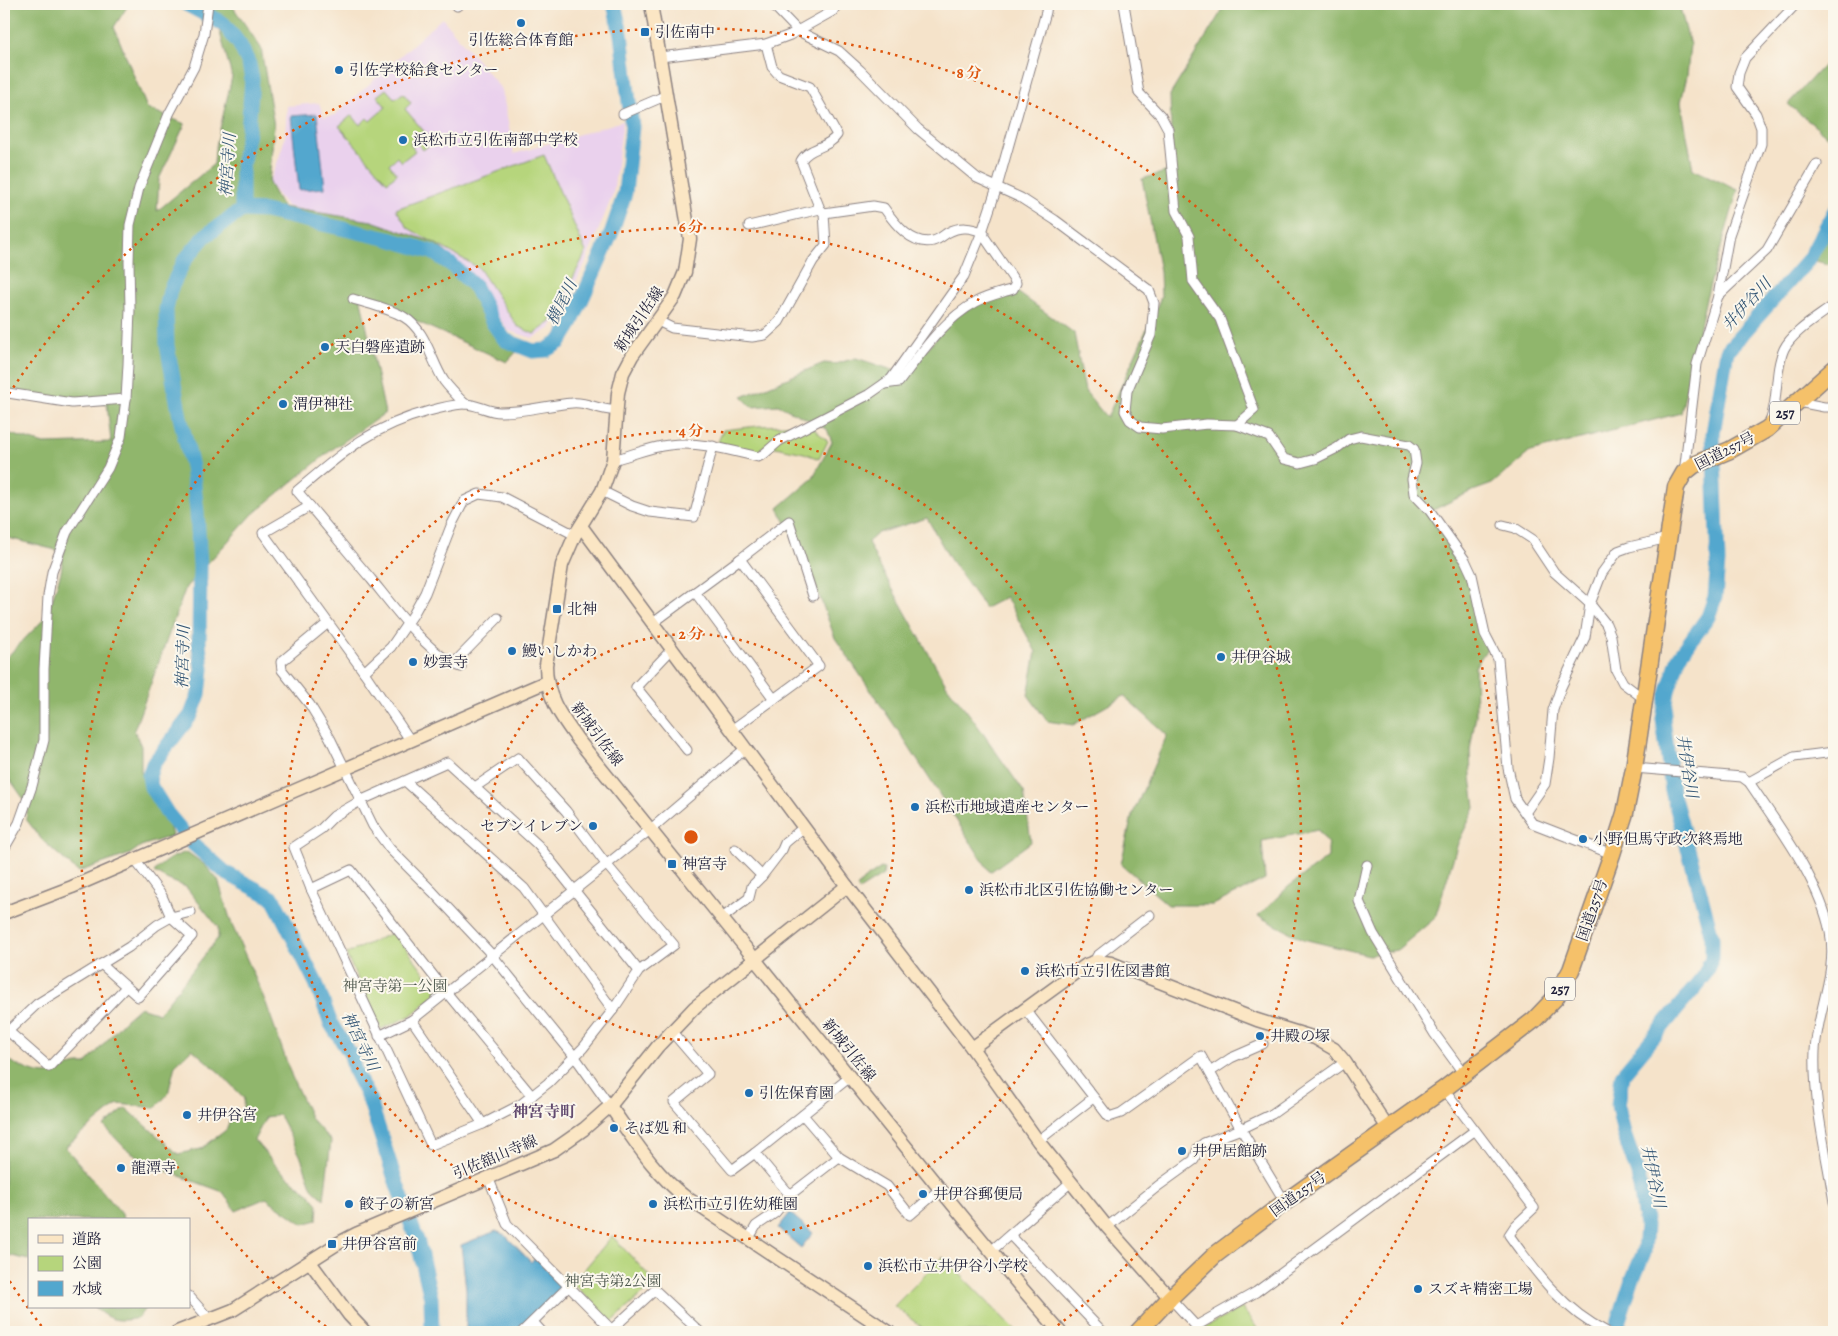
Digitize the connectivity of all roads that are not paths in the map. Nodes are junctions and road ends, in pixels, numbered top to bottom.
1 (208, 4) edge
2 (456, 4) edge
3 (460, 4) edge
4 (651, 4) edge
5 (772, 4) edge
6 (837, 4) edge
7 (1047, 4) edge
8 (1124, 4) edge
9 (1796, 4) edge
10 (798, 31) junction
11 (766, 44) junction
12 (660, 57) junction
13 (667, 95) junction
14 (623, 114) dead end
15 (1816, 164) dead end
16 (997, 187) junction
17 (822, 211) junction
18 (749, 226) dead end
19 (982, 232) junction
20 (1718, 296) junction
21 (353, 299) dead end
22 (1834, 306) edge
23 (658, 321) junction
24 (1834, 369) edge
25 (883, 384) junction
26 (4, 390) edge
27 (126, 399) junction
28 (1798, 402) junction
29 (465, 404) junction
30 (1834, 407) edge
31 (617, 410) junction
32 (1237, 425) junction
33 (1767, 429) junction
34 (713, 446) junction
35 (613, 460) junction
36 (1689, 469) junction
37 (602, 491) junction
38 (310, 506) junction
39 (1503, 525) dead end
40 (578, 530) junction
41 (1668, 538) junction
42 (740, 559) junction
43 (695, 592) junction
44 (813, 596) dead end
45 (1590, 604) junction
46 (498, 618) dead end
47 (328, 623) junction
48 (407, 623) junction
49 (653, 623) junction
50 (672, 648) junction
51 (364, 672) junction
52 (546, 682) junction
53 (774, 699) junction
54 (1644, 699) junction
55 (732, 729) junction
56 (410, 740) junction
57 (746, 748) junction
58 (687, 750) dead end
59 (1834, 752) edge
60 (345, 768) junction
61 (1634, 768) junction
62 (405, 781) junction
63 (1750, 782) junction
64 (475, 787) junction
65 (362, 800) junction
66 (1525, 813) junction
67 (804, 827) junction
68 (650, 829) junction
69 (4, 849) edge
70 (735, 849) dead end
71 (1612, 854) junction
72 (135, 860) junction
73 (606, 864) junction
74 (1367, 865) dead end
75 (762, 876) junction
76 (847, 886) junction
77 (311, 889) junction
78 (573, 890) junction
79 (4, 912) edge
80 (191, 912) dead end
81 (543, 914) junction
82 (1150, 914) dead end
83 (171, 918) junction
84 (722, 918) junction
85 (1832, 934) edge
86 (492, 955) junction
87 (754, 959) junction
88 (1094, 963) junction
89 (101, 964) junction
90 (639, 971) junction
91 (126, 987) junction
92 (446, 992) junction
93 (1025, 1009) junction
94 (614, 1010) junction
95 (412, 1020) junction
96 (672, 1032) junction
97 (6, 1033) edge
98 (378, 1036) junction
99 (1263, 1044) dead end
100 (972, 1048) junction
101 (575, 1057) junction
102 (1345, 1062) junction
103 (1210, 1072) junction
104 (1464, 1074) junction
105 (850, 1077) junction
106 (1444, 1089) junction
107 (532, 1096) junction
108 (1093, 1098) junction
109 (610, 1106) junction
110 (803, 1115) junction
111 (483, 1124) junction
112 (1241, 1129) junction
113 (1389, 1130) junction
114 (1474, 1131) junction
115 (1038, 1141) junction
116 (756, 1153) junction
117 (839, 1158) junction
118 (488, 1177) junction
119 (1071, 1182) junction
120 (940, 1189) junction
121 (790, 1195) junction
122 (1285, 1202) junction
123 (1834, 1202) edge
124 (1108, 1227) junction
125 (1010, 1234) junction
126 (749, 1238) junction
127 (991, 1251) junction
128 (310, 1262) junction
129 (568, 1287) junction
130 (190, 1297) edge
131 (1170, 1298) junction
132 (210, 1320) junction
133 (533, 1322) junction
134 (612, 1331) edge
135 (177, 1332) edge
136 (365, 1332) edge
137 (522, 1332) edge
138 (542, 1332) edge
139 (700, 1332) edge
140 (889, 1332) edge
141 (1060, 1332) edge
142 (1103, 1332) edge
143 (1138, 1332) edge
144 (1607, 1332) edge

1 - 27 street
2 - 3 street
4 - 12 street, 新城引佐線
5 - 10 street
6 - 10 street
7 - 16 street
8 - 32 street
9 - 20 street
10 - 11 street
10 - 16 street
11 - 12 street
11 - 17 street
12 - 13 street, 新城引佐線
13 - 14 street
13 - 23 street, 新城引佐線
15 - 20 street
16 - 19 street
16 - 32 street
17 - 18 street
17 - 19 street
17 - 23 street
19 - 25 street
19 - 25 street
20 - 36 street
21 - 29 street
22 - 33 street
23 - 31 street, 新城引佐線
24 - 28 highway, 国道257号 / 257
25 - 34 street
26 - 27 street
27 - 69 street
28 - 30 street
28 - 33 highway, 国道257号 / 257
29 - 31 street
29 - 38 street
31 - 35 street, 新城引佐線
32 - 66 street
33 - 36 highway, 国道257号 / 257
34 - 35 street
34 - 37 street
35 - 37 street, 新城引佐線
36 - 41 highway, 国道257号 / 257
37 - 40 street, 新城引佐線
38 - 47 street
38 - 48 street
39 - 45 street
40 - 48 street
40 - 49 street
40 - 52 street, 新城引佐線
41 - 45 street
41 - 54 highway, 国道257号 / 257
42 - 43 street
42 - 44 street
42 - 53 street
43 - 49 street
43 - 53 street
45 - 54 street
45 - 66 street
46 - 48 street
47 - 51 street
47 - 60 street
48 - 51 street
49 - 50 street
50 - 55 street
50 - 58 street
51 - 56 street
52 - 56 street
52 - 68 street, 新城引佐線
53 - 55 street
54 - 61 highway, 国道257号 / 257
55 - 57 street
56 - 60 street
57 - 67 street
57 - 68 street
59 - 63 street
60 - 65 street
60 - 72 street
61 - 63 street
61 - 71 highway, 国道257号 / 257
62 - 64 street
62 - 65 street
62 - 81 street
63 - 85 street
64 - 73 street
64 - 78 street
65 - 77 street
65 - 86 street
66 - 71 street
67 - 75 street
67 - 76 street
68 - 73 street
68 - 84 street, 新城引佐線
70 - 75 street
71 - 104 highway, 国道257号 / 257
72 - 79 street
72 - 83 street
73 - 78 street
73 - 90 street
74 - 104 street
75 - 84 street
76 - 87 street, 引佐舘山寺線
76 - 100 street
77 - 92 street
77 - 98 street
78 - 81 street
78 - 90 street
80 - 83 street
81 - 86 street
81 - 94 street
82 - 88 street
83 - 89 street
83 - 91 street
84 - 87 street, 新城引佐線
85 - 123 street
86 - 92 street
86 - 101 street
87 - 96 street, 引佐舘山寺線
87 - 105 street, 新城引佐線
88 - 93 street
88 - 102 street
89 - 91 street
89 - 97 street
90 - 94 street
91 - 97 street
92 - 95 street
92 - 107 street
93 - 100 street
93 - 108 street
94 - 101 street
95 - 98 street
95 - 111 street
96 - 109 street, 引佐舘山寺線
96 - 116 street
98 - 111 street
99 - 103 street
100 - 115 street
101 - 107 street
101 - 109 street
102 - 112 street
102 - 113 street
103 - 108 street
103 - 112 street
104 - 106 highway, 国道257号 / 257
105 - 110 street
105 - 120 street, 新城引佐線
106 - 113 highway, 国道257号 / 257
106 - 114 street
107 - 111 street
108 - 115 street
109 - 118 street, 引佐舘山寺線
109 - 126 street
110 - 116 street
110 - 117 street
112 - 122 street
112 - 124 street
113 - 122 highway, 国道257号 / 257
114 - 131 street
114 - 144 street
115 - 119 street
116 - 121 street
117 - 120 street
117 - 121 street
118 - 128 street, 引佐舘山寺線
118 - 129 street
119 - 124 street
119 - 125 street
120 - 127 street, 新城引佐線
121 - 126 street
122 - 131 highway, 国道257号 / 257
124 - 131 street
125 - 127 street
125 - 142 street
126 - 140 street
127 - 141 street, 新城引佐線
128 - 132 street, 引佐舘山寺線
128 - 136 street
129 - 133 street
129 - 134 street
130 - 132 street
131 - 143 highway, 国道257号 / 257
132 - 135 street, 引佐舘山寺線
133 - 137 street
133 - 138 street
134 - 139 street

